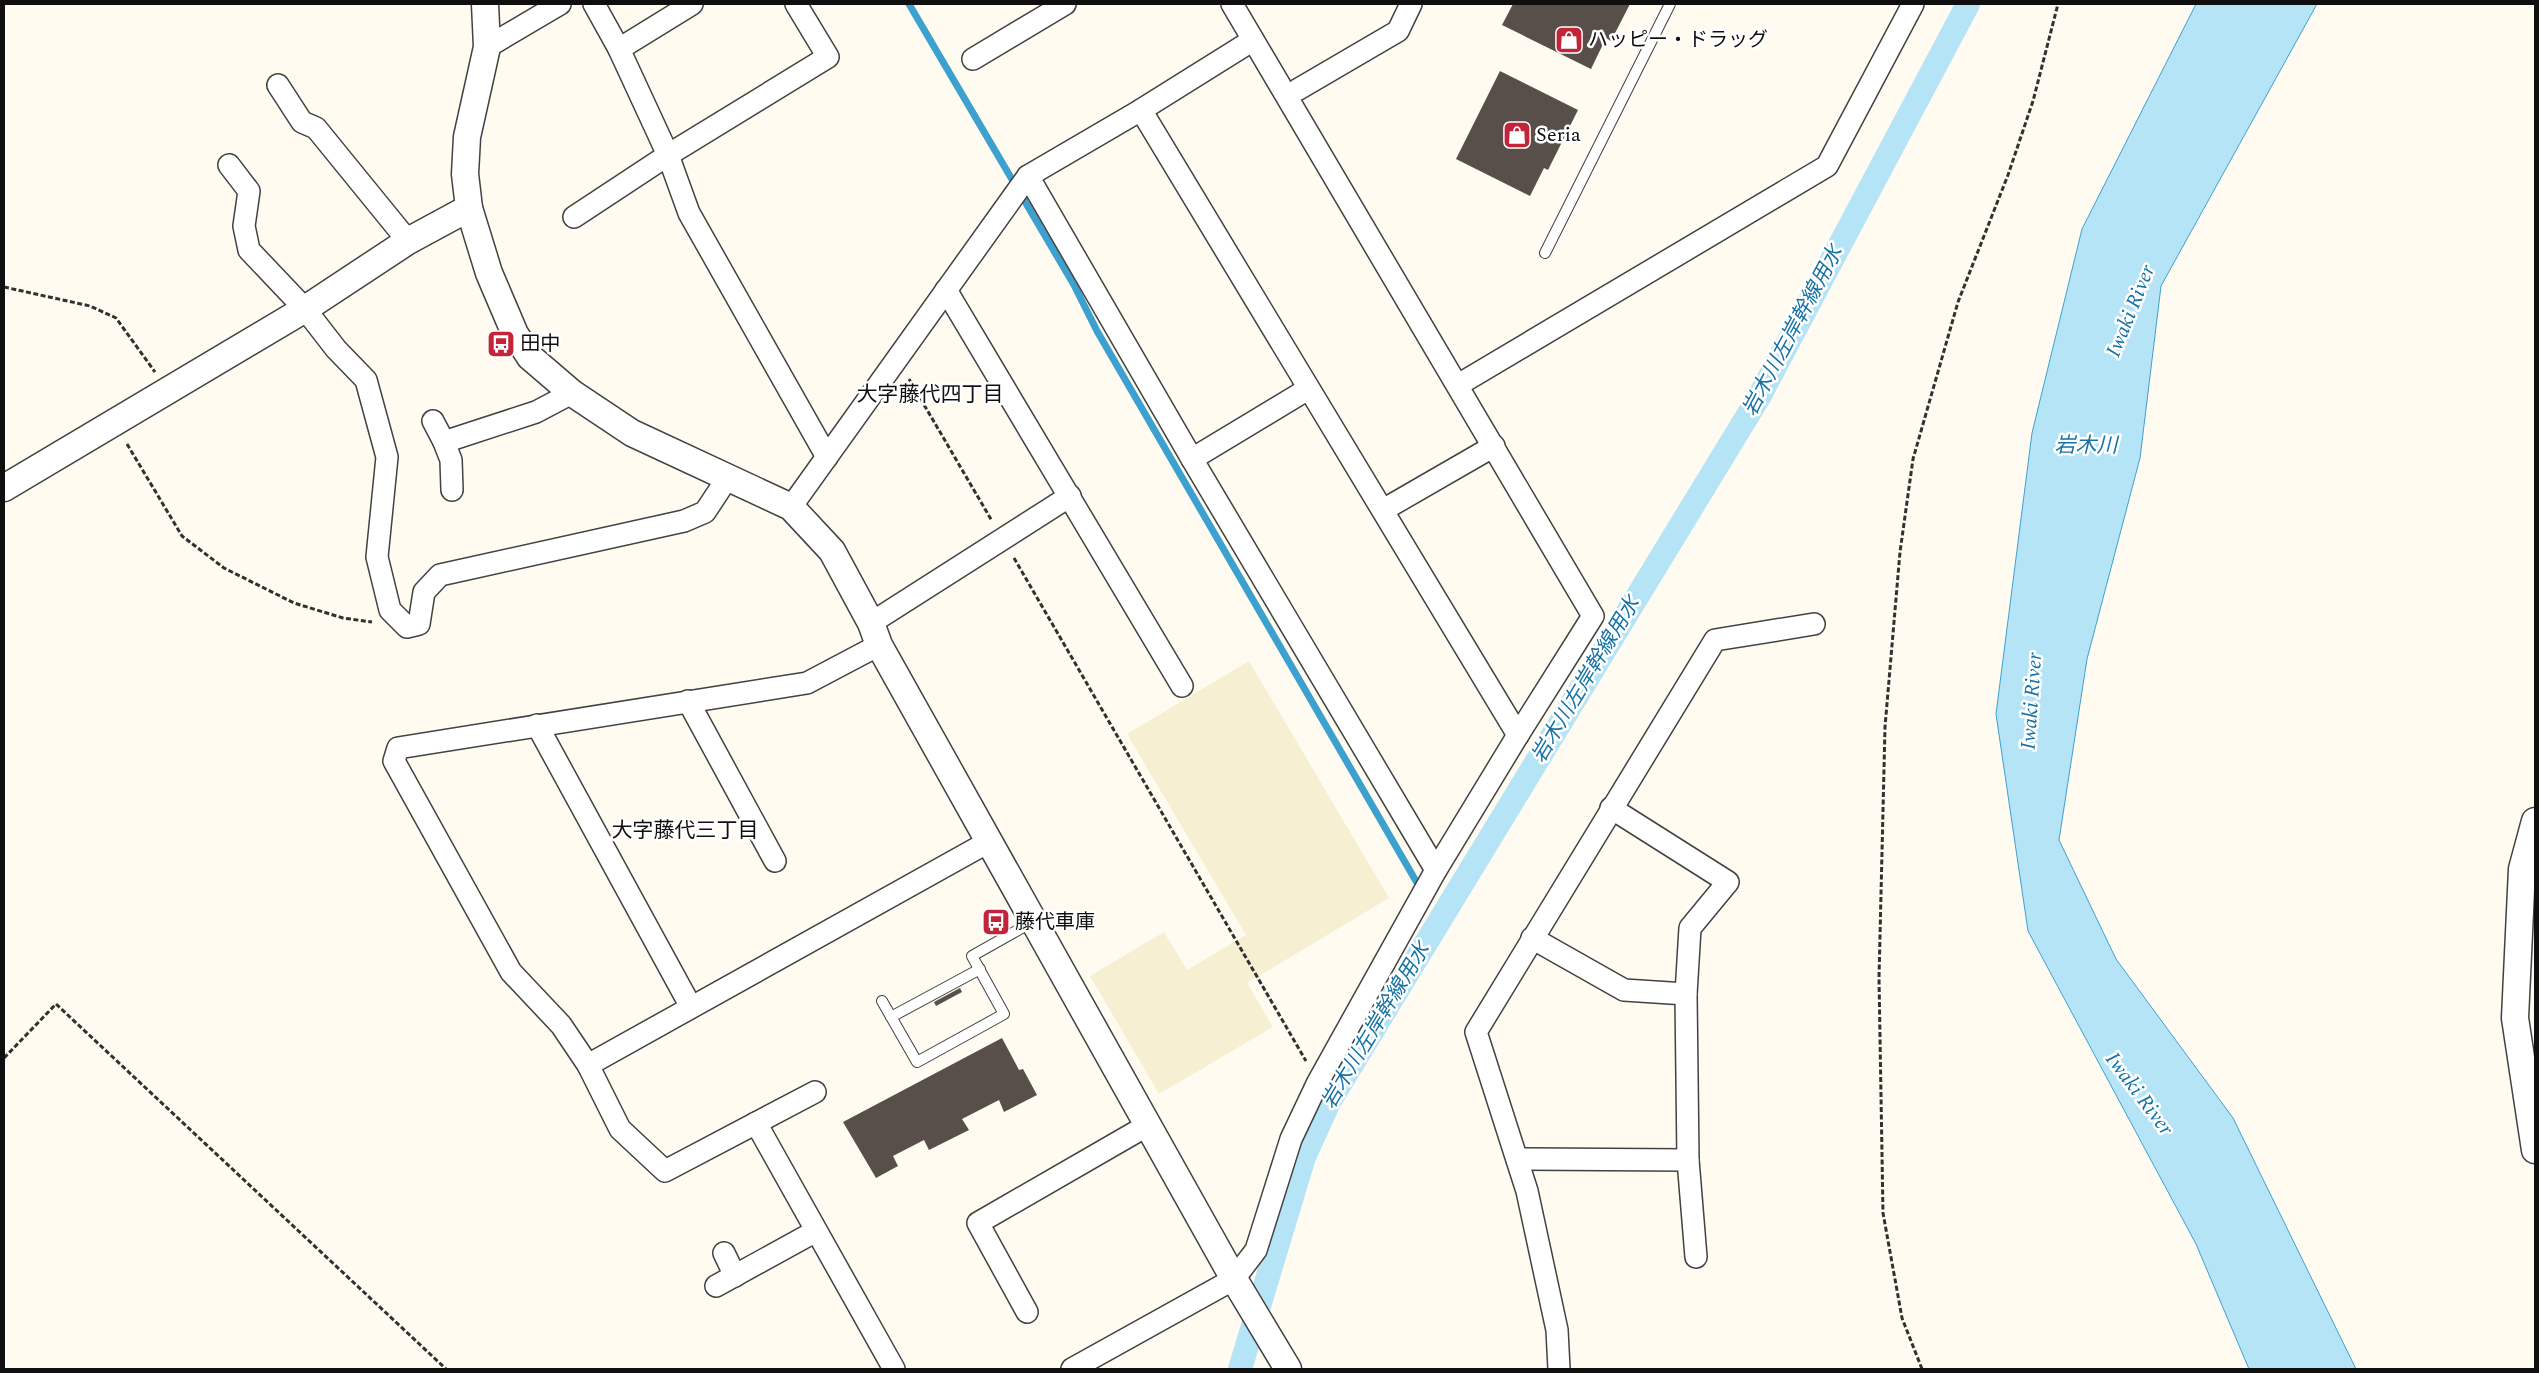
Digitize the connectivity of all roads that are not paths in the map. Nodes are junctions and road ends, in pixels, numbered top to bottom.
1 (485, 4) edge
2 (560, 4) edge
3 (594, 4) edge
4 (692, 4) edge
5 (796, 4) edge
6 (1065, 4) edge
7 (1232, 4) edge
8 (1411, 4) edge
9 (1670, 4) edge
10 (1913, 4) edge
11 (1253, 40) junction
12 (487, 47) junction
13 (619, 49) junction
14 (973, 59) dead end
15 (278, 86) dead end
16 (1297, 90) dead end
17 (1141, 110) junction
18 (668, 155) junction
19 (229, 164) dead end
20 (1020, 186) junction
21 (469, 208) junction
22 (574, 217) dead end
23 (408, 241) junction
24 (1545, 253) dead end
25 (946, 290) junction
26 (305, 308) junction
27 (1458, 385) junction
28 (1308, 389) junction
29 (572, 393) junction
30 (433, 421) dead end
31 (444, 442) junction
32 (1494, 446) junction
33 (827, 458) junction
34 (1192, 459) junction
35 (728, 477) junction
36 (4, 488) edge
37 (452, 490) dead end
38 (1070, 496) junction
39 (791, 507) junction
40 (1383, 510) junction
41 (1814, 624) dead end
42 (875, 634) junction
43 (1182, 686) dead end
44 (688, 701) junction
45 (537, 725) junction
46 (1518, 735) junction
47 (1611, 808) junction
48 (2535, 821) edge
49 (990, 841) junction
50 (775, 861) dead end
51 (1436, 870) junction
52 (1034, 921) junction
53 (1532, 938) junction
54 (980, 969) junction
55 (1686, 994) junction
56 (882, 1001) dead end
57 (691, 1008) junction
58 (891, 1017) junction
59 (588, 1065) junction
60 (815, 1092) dead end
61 (756, 1123) junction
62 (1148, 1125) junction
63 (2535, 1150) edge
64 (1517, 1159) junction
65 (1688, 1160) junction
66 (816, 1230) junction
67 (724, 1253) dead end
68 (1696, 1257) dead end
69 (734, 1276) junction
70 (1234, 1279) junction
71 (716, 1286) dead end
72 (1027, 1312) dead end
73 (894, 1369) edge
74 (1072, 1369) edge
75 (1288, 1369) edge
76 (1559, 1369) edge

1 - 12 street
2 - 12 street
3 - 13 street
4 - 13 street
5 - 18 street
6 - 14 street
7 - 11 street
8 - 16 street
9 - 24 lane
10 - 27 street
11 - 17 street
11 - 27 street
12 - 21 street
13 - 18 street
15 - 23 street
17 - 20 street
17 - 28 street
18 - 22 street
18 - 33 street
19 - 26 street
20 - 25 street
20 - 34 street
21 - 23 street
21 - 29 street
23 - 26 street
25 - 33 street
25 - 38 street
26 - 35 street
26 - 36 street
27 - 32 street
28 - 34 street
28 - 40 street
29 - 31 street
29 - 35 street
30 - 31 street
31 - 37 street
32 - 40 street
32 - 46 street
33 - 39 street
34 - 51 street
35 - 39 street
38 - 42 street
38 - 43 street
39 - 42 street
40 - 46 street
41 - 47 street
42 - 44 street
42 - 49 street
44 - 45 street
44 - 50 street
45 - 57 street
45 - 59 street
46 - 51 street
47 - 53 street
47 - 55 street
48 - 63 street
49 - 52 street
49 - 57 street
51 - 70 street
52 - 54 lane
52 - 62 street
53 - 55 street
53 - 64 street
54 - 58 lane
54 - 58 lane
55 - 65 street
56 - 58 lane
57 - 59 street
59 - 61 street
60 - 61 street
61 - 66 street
62 - 70 street
62 - 72 street
64 - 65 street
64 - 76 street
65 - 68 street
66 - 69 street
66 - 73 street
67 - 69 street
69 - 71 street
70 - 74 street
70 - 75 street

